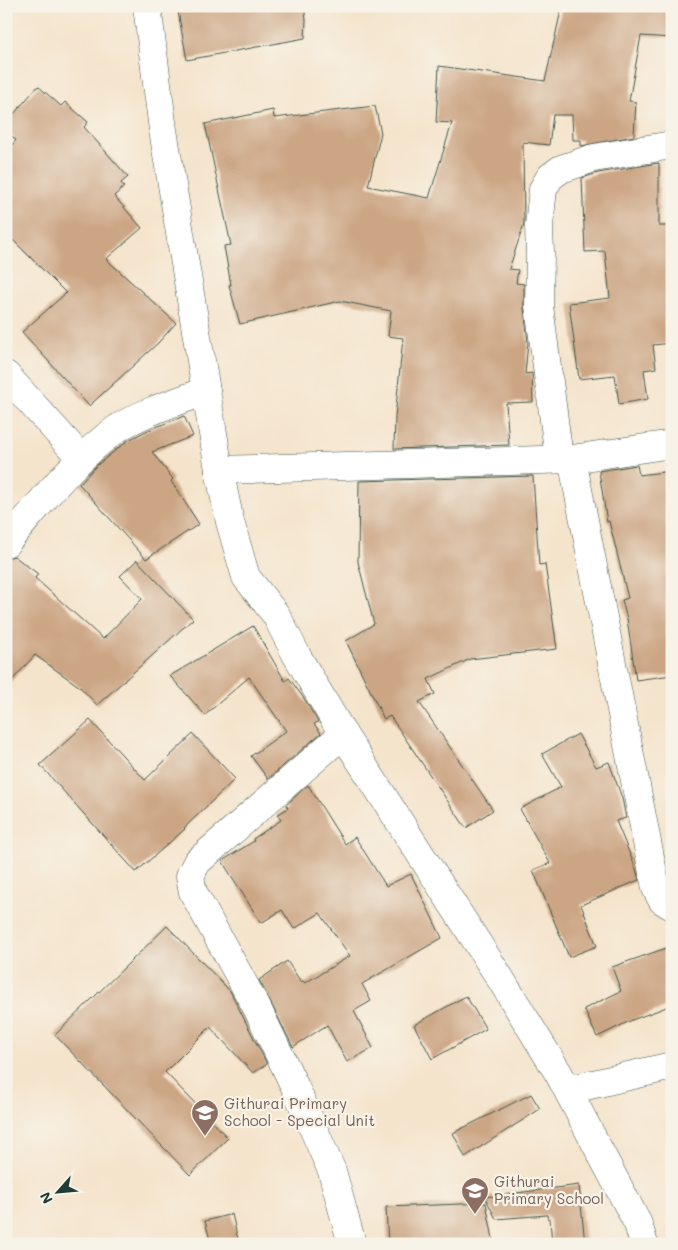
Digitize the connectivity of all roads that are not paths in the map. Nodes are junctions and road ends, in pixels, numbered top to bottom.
1 (147, 6) edge
2 (672, 145) edge
3 (6, 375) edge
4 (206, 390) junction
5 (672, 444) edge
6 (81, 458) junction
7 (566, 458) junction
8 (219, 470) junction
9 (6, 543) edge
10 (343, 734) junction
11 (672, 906) edge
12 (672, 1066) edge
13 (568, 1090) junction
14 (352, 1244) edge
15 (644, 1244) edge

1 - 4 street
2 - 7 street
3 - 6 street
4 - 6 street
4 - 8 street
5 - 7 street
6 - 9 street
7 - 8 street
7 - 11 street
8 - 10 street
10 - 13 street
10 - 14 street
12 - 13 street
13 - 15 street

